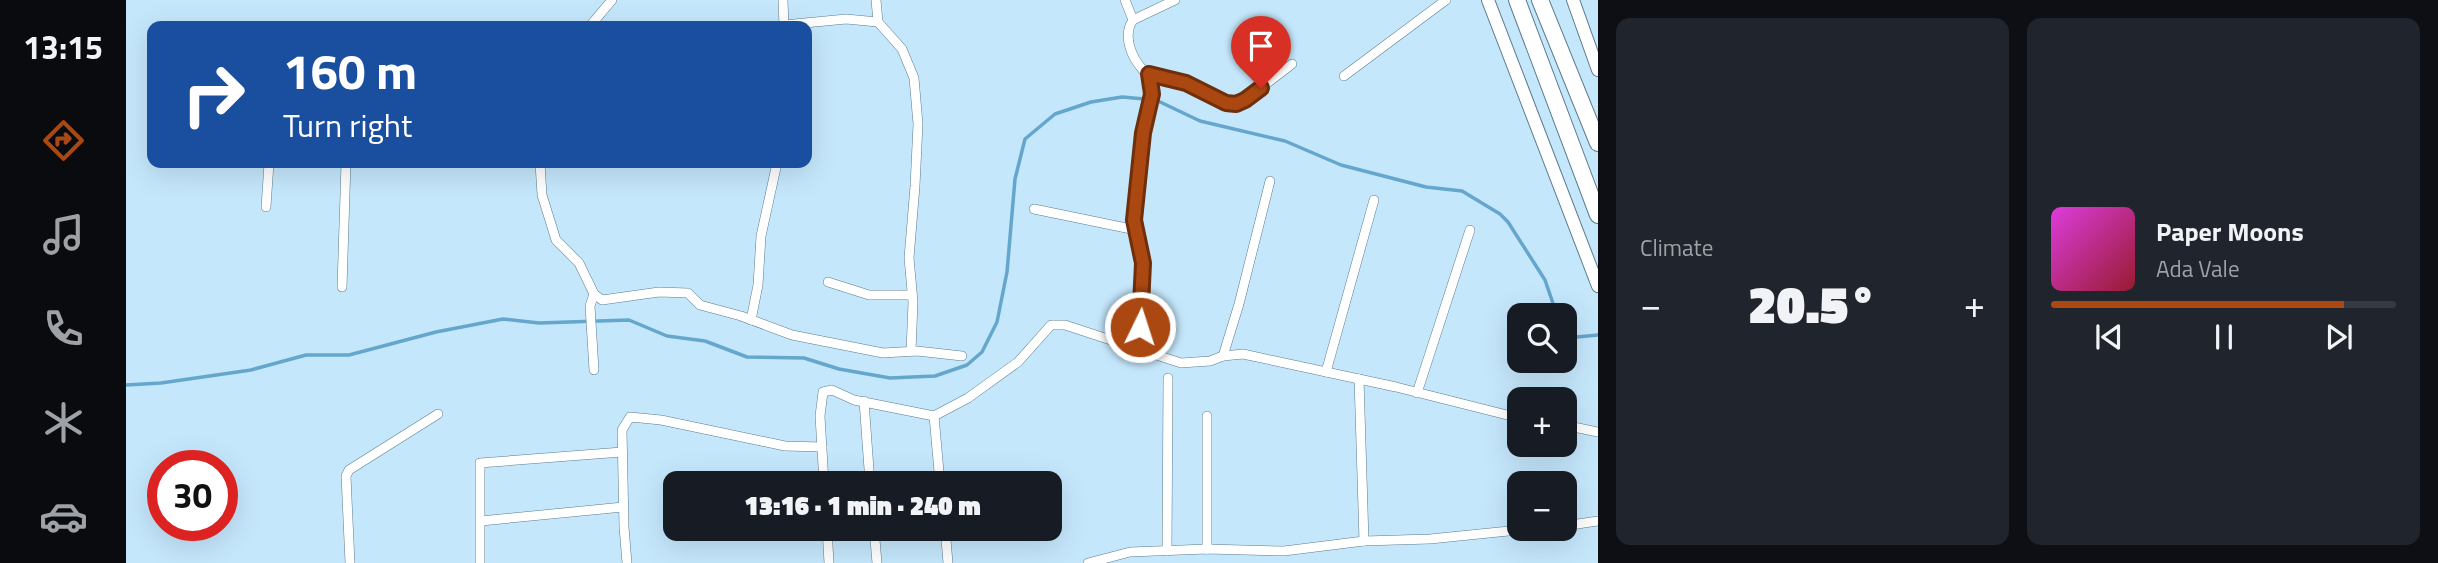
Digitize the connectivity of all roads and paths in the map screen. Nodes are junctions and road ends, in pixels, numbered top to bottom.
1 (612, 0) edge
2 (783, 0) edge
3 (876, 0) edge
4 (1125, 0) edge
5 (1175, 0) edge
6 (1446, 0) edge
7 (1488, 0) edge
8 (1517, 0) edge
9 (1541, 0) edge
10 (1573, 0) edge
11 (1133, 20) junction
12 (594, 21) edge
13 (784, 21) edge
14 (878, 22) junction
15 (812, 23) edge
16 (1292, 64) dead end
17 (1598, 70) edge
18 (1149, 74) junction
19 (1344, 76) dead end
20 (1598, 144) edge
21 (269, 168) edge
22 (346, 168) edge
23 (540, 168) edge
24 (776, 168) edge
25 (1270, 181) dead end
26 (1374, 200) dead end
27 (266, 207) dead end
28 (1034, 209) dead end
29 (1598, 215) edge
30 (1136, 230) junction
31 (1470, 230) dead end
32 (828, 282) dead end
33 (342, 286) dead end
34 (1598, 286) edge
35 (594, 294) junction
36 (912, 295) junction
37 (751, 320) junction
38 (1138, 348) junction
39 (911, 351) junction
40 (961, 356) dead end
41 (1223, 356) junction
42 (594, 370) dead end
43 (1326, 372) junction
44 (1168, 378) dead end
45 (1360, 379) junction
46 (1418, 393) junction
47 (864, 401) junction
48 (438, 414) dead end
49 (1507, 415) edge
50 (934, 416) junction
51 (1207, 416) dead end
52 (1577, 428) edge
53 (1598, 432) edge
54 (822, 447) junction
55 (622, 452) junction
56 (823, 471) edge
57 (869, 471) edge
58 (939, 471) edge
59 (623, 507) junction
60 (481, 521) junction
61 (1598, 521) edge
62 (1577, 524) edge
63 (1507, 531) edge
64 (828, 541) edge
65 (875, 541) edge
66 (946, 541) edge
67 (1364, 541) junction
68 (1207, 549) junction
69 (1167, 551) junction
70 (350, 563) edge
71 (480, 563) edge
72 (627, 563) edge
73 (829, 563) edge
74 (877, 563) edge
75 (948, 563) edge
76 (1088, 563) edge

1 - 12 street
2 - 13 street
3 - 14 street
4 - 11 street
5 - 11 street
6 - 19 street
7 - 34 main road
8 - 29 highway
9 - 20 highway
10 - 17 main road
11 - 18 street
14 - 15 street
14 - 36 street
16 - 18 street
18 - 30 street
21 - 27 street
22 - 33 street
23 - 35 street
24 - 37 street
25 - 41 street
26 - 43 street
28 - 30 street
30 - 38 street
31 - 46 street
32 - 36 street
35 - 37 street
35 - 42 street
36 - 39 street
37 - 39 street
38 - 41 street
38 - 50 street
39 - 40 street
41 - 43 street
43 - 45 street
44 - 69 street
45 - 46 street
45 - 67 street
46 - 49 street
47 - 50 street
47 - 54 street
47 - 57 street
48 - 70 street
50 - 58 street
51 - 68 street
52 - 53 street
54 - 55 street
54 - 56 street
55 - 59 street
55 - 60 street
59 - 60 street
59 - 72 street
60 - 71 street
61 - 62 street
63 - 67 street
64 - 73 street
65 - 74 street
66 - 75 street
67 - 68 street
68 - 69 street
69 - 76 street

